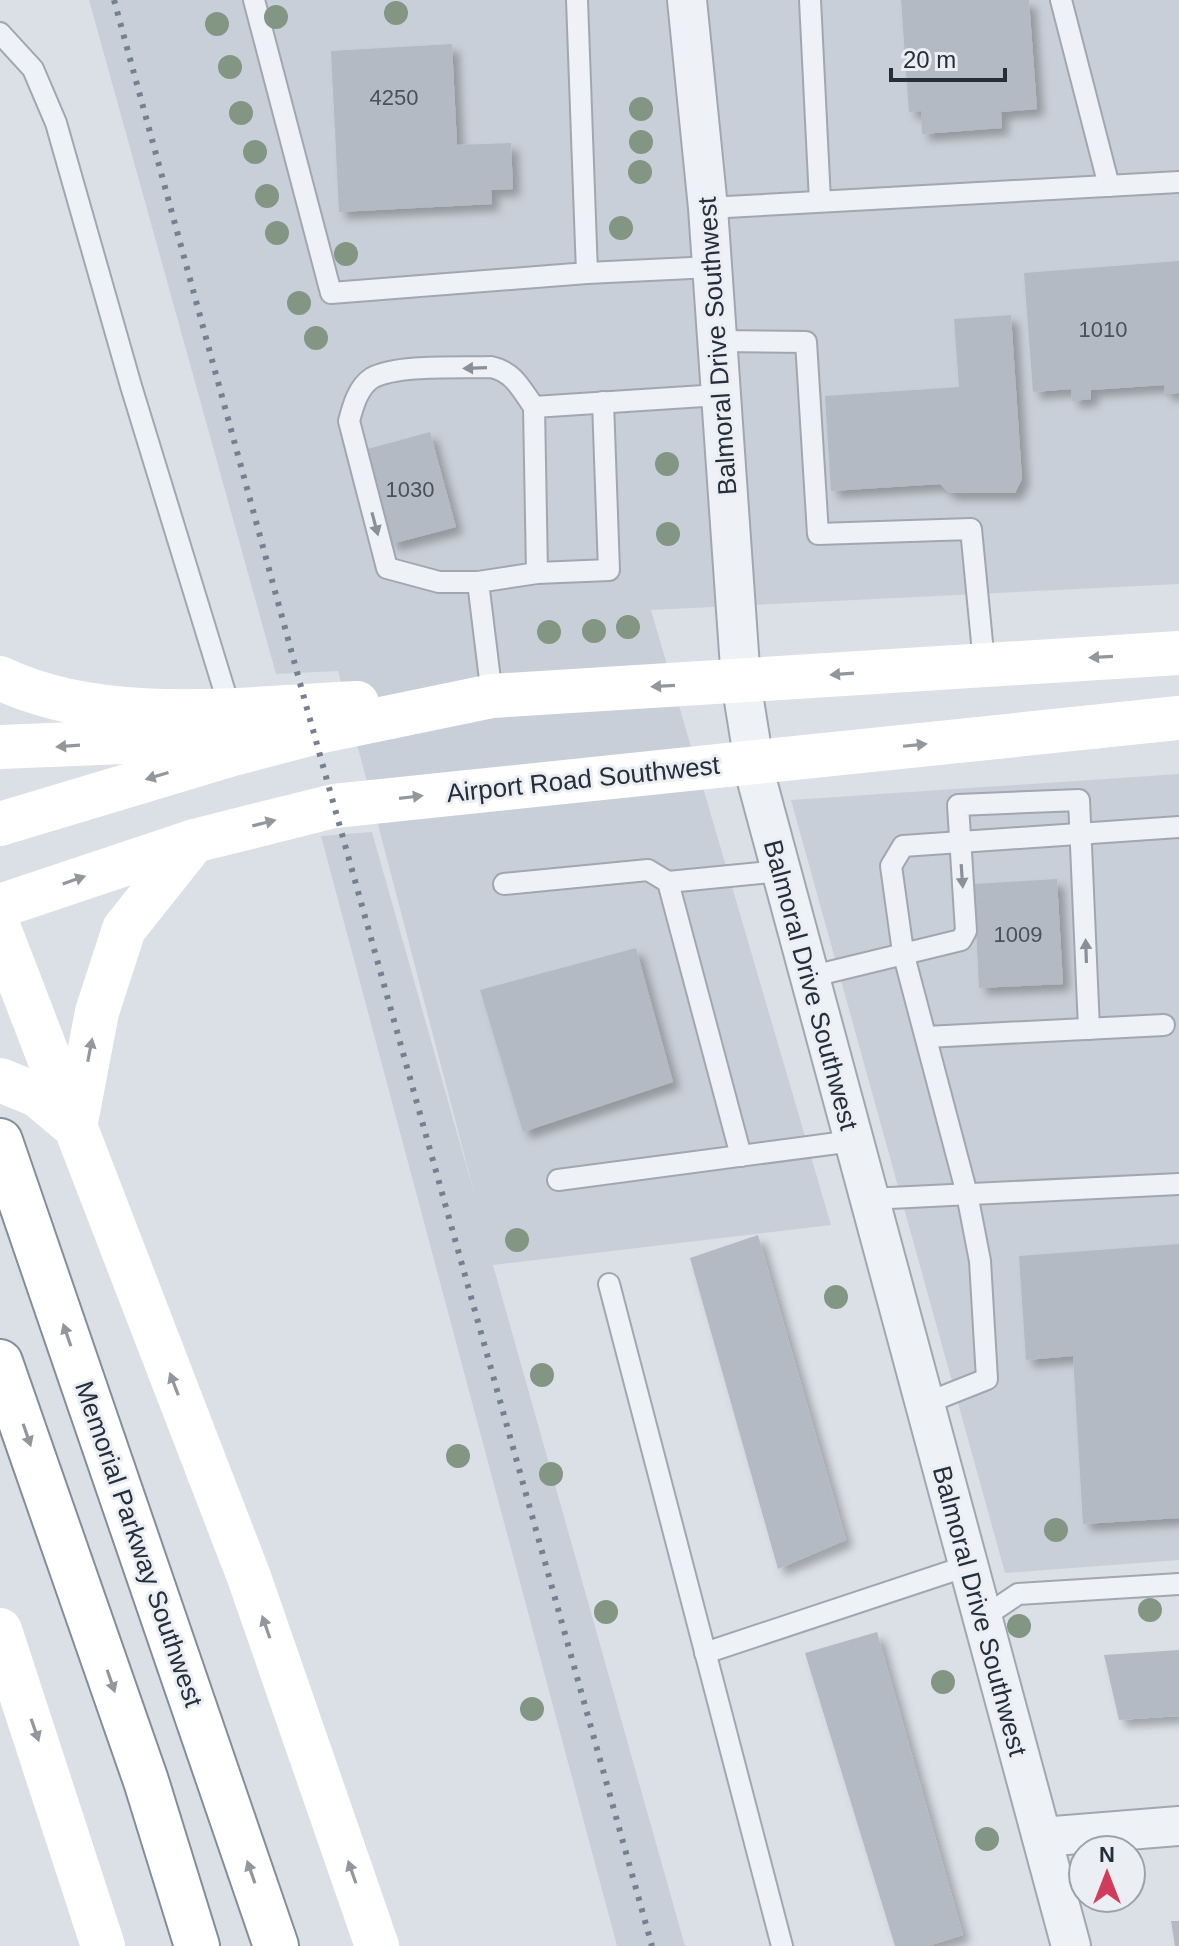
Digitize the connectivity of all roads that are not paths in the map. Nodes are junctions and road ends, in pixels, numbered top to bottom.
1 (254, 0) edge
2 (577, 0) edge
3 (687, 0) edge
4 (810, 0) edge
5 (1061, 0) edge
6 (0, 33) edge
7 (1179, 182) edge
8 (1109, 186) junction
9 (820, 201) junction
10 (708, 208) junction
11 (712, 267) junction
12 (587, 273) junction
13 (717, 341) junction
14 (719, 395) junction
15 (603, 402) junction
16 (534, 407) junction
17 (537, 573) junction
18 (478, 582) junction
19 (1179, 653) edge
20 (984, 663) junction
21 (0, 678) edge
22 (741, 682) junction
23 (492, 696) junction
24 (230, 709) junction
25 (1179, 718) edge
26 (313, 733) junction
27 (0, 747) edge
28 (754, 762) junction
29 (0, 824) edge
30 (1179, 827) edge
31 (1081, 834) junction
32 (194, 841) junction
33 (959, 842) junction
34 (781, 871) junction
35 (668, 882) junction
36 (504, 884) dead end
37 (0, 906) edge
38 (0, 931) edge
39 (903, 952) junction
40 (809, 977) junction
41 (1164, 1025) dead end
42 (1089, 1029) junction
43 (926, 1037) junction
44 (0, 1080) edge
45 (75, 1127) junction
46 (853, 1141) junction
47 (5, 1153) edge
48 (741, 1156) junction
49 (558, 1180) dead end
50 (1179, 1184) edge
51 (967, 1194) junction
52 (869, 1199) junction
53 (609, 1284) dead end
54 (0, 1362) edge
55 (924, 1404) junction
56 (967, 1566) junction
57 (1179, 1584) edge
58 (981, 1619) junction
59 (0, 1630) edge
60 (705, 1653) junction
61 (1179, 1826) edge
62 (1042, 1837) junction
63 (103, 1946) edge
64 (197, 1946) edge
65 (276, 1946) edge
66 (377, 1946) edge
67 (782, 1946) edge
68 (1071, 1946) edge

1 - 12 lane
2 - 12 lane
3 - 10 street, Balmoral Drive Southwest
4 - 9 lane
5 - 8 lane
6 - 24 lane
7 - 8 lane
8 - 9 lane
9 - 10 lane
10 - 11 street, Balmoral Drive Southwest
11 - 12 lane
11 - 13 street, Balmoral Drive Southwest
13 - 14 street, Balmoral Drive Southwest
13 - 20 lane
14 - 15 lane
14 - 22 street, Balmoral Drive Southwest
15 - 16 lane
15 - 17 lane
16 - 17 lane
16 -> 18 lane
17 - 18 lane
18 - 23 lane
19 -> 20 main road
20 -> 22 main road
21 - 24 main road
22 -> 23 main road
22 - 28 street, Balmoral Drive Southwest
23 - 24 main road
23 - 26 main road
28 -> 25 main road, Airport Road Southwest
26 -> 27 main road
26 -> 29 main road
32 -> 28 main road, Airport Road Southwest
28 - 34 street, Balmoral Drive Southwest
30 - 31 lane
31 - 33 lane
31 - 33 lane
42 -> 31 lane
37 -> 32 main road, Airport Road Southwest
45 -> 32 main road
33 -> 39 lane
33 - 39 lane
34 - 35 lane
34 - 40 street, Balmoral Drive Southwest
35 - 36 lane
35 - 48 lane
38 - 45 main road
39 - 40 lane
39 - 43 lane
40 - 46 street, Balmoral Drive Southwest
41 - 42 lane
42 - 43 lane
43 - 51 lane
44 - 45 main road
66 -> 45 main road
46 - 48 lane
46 - 52 street, Balmoral Drive Southwest
65 -> 47 main road, Memorial Parkway Southwest
48 - 49 lane
50 - 51 lane
51 - 52 lane
51 - 55 lane
52 - 55 street, Balmoral Drive Southwest
53 - 60 lane
54 -> 64 main road
55 - 56 street, Balmoral Drive Southwest
56 - 58 street, Balmoral Drive Southwest
56 - 60 lane
57 - 58 lane
58 - 62 street, Balmoral Drive Southwest
59 -> 63 main road
60 - 67 lane
61 - 62 street
62 - 68 street, Balmoral Drive Southwest

